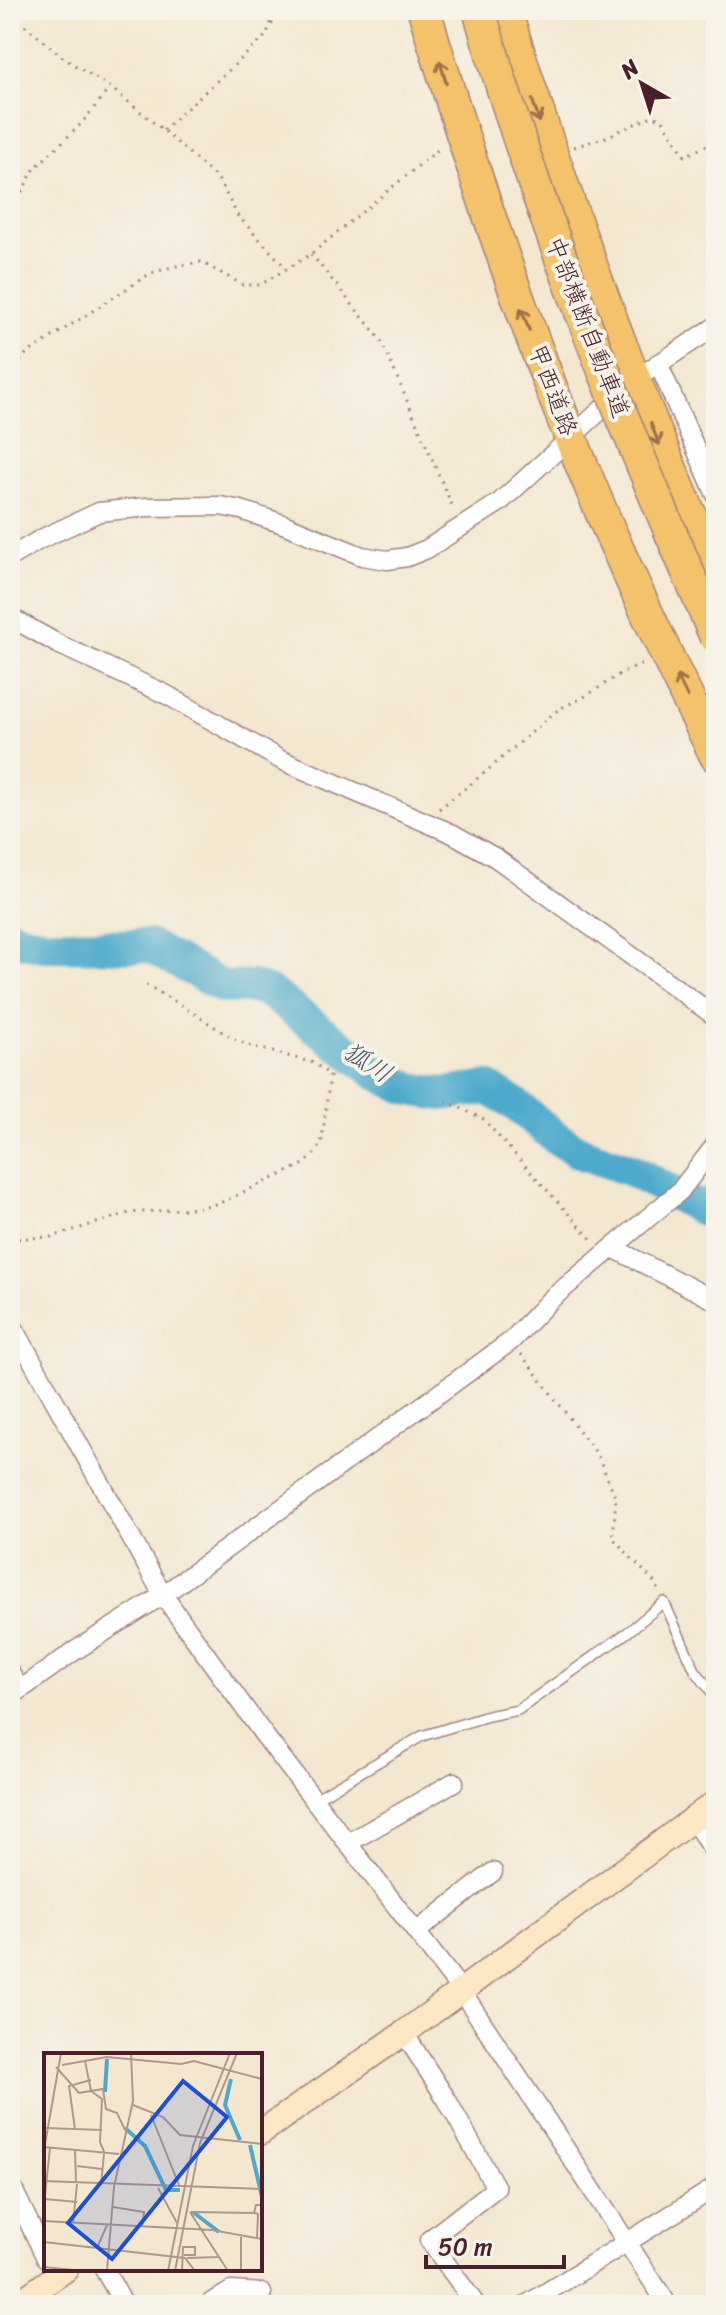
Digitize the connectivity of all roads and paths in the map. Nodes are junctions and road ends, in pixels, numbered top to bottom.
1 (249, 10) edge
2 (280, 10) edge
3 (424, 10) edge
4 (479, 10) edge
5 (505, 10) edge
6 (10, 20) edge
7 (272, 24) junction
8 (110, 87) junction
9 (163, 130) junction
10 (462, 138) junction
11 (716, 141) edge
12 (550, 155) junction
13 (10, 213) edge
14 (311, 254) junction
15 (286, 268) junction
16 (716, 326) edge
17 (646, 372) junction
18 (10, 374) edge
19 (570, 437) junction
20 (716, 495) edge
21 (461, 527) junction
22 (10, 557) edge
23 (716, 573) edge
24 (10, 617) edge
25 (716, 637) edge
26 (666, 654) junction
27 (716, 756) edge
28 (423, 821) junction
29 (141, 982) dead end
30 (716, 1017) edge
31 (446, 1101) dead end
32 (716, 1144) edge
33 (10, 1239) edge
34 (609, 1251) junction
35 (716, 1301) edge
36 (10, 1321) edge
37 (511, 1341) junction
38 (163, 1595) junction
39 (664, 1602) junction
40 (10, 1665) edge
41 (17, 1692) edge
42 (716, 1698) edge
43 (454, 1782) dead end
44 (315, 1799) junction
45 (716, 1802) edge
46 (693, 1819) junction
47 (348, 1843) junction
48 (716, 1856) edge
49 (493, 1872) dead end
50 (416, 1932) junction
51 (461, 1990) junction
52 (404, 2033) junction
53 (262, 2132) edge
54 (10, 2183) edge
55 (716, 2187) edge
56 (625, 2241) junction
57 (44, 2247) edge
58 (52, 2271) edge
59 (105, 2271) edge
60 (262, 2293) dead end
61 (16, 2305) edge
62 (124, 2305) edge
63 (208, 2305) edge
64 (476, 2305) edge
65 (526, 2305) edge
66 (668, 2305) edge

1 - 7 path
2 - 7 path
10 -> 3 highway, 甲西道路
4 - 25 highway, 中部横断自動車道, bridge
5 -> 12 highway
6 - 8 path
7 - 9 path
8 - 9 path
8 - 13 path
9 - 15 path
10 - 14 path
19 -> 10 highway, 甲西道路
11 - 12 path
12 - 17 highway
14 - 15 path
14 - 21 path
15 - 18 path
16 - 17 street
17 - 19 street
17 - 20 street
17 -> 23 highway
19 - 21 street
19 - 26 highway, 甲西道路
21 - 22 street
24 - 28 street
27 -> 26 highway, 甲西道路
26 - 28 path
28 - 30 street
29 - 33 path
31 - 34 path
32 - 34 street
34 - 35 street
34 - 37 street
36 - 38 street
37 - 38 street
37 - 39 path
38 - 41 street
38 - 44 street
39 - 42 lane
39 - 44 lane
40 - 41 lane
43 - 47 street
44 - 47 street
45 - 46 street
46 - 48 street
46 - 51 street
47 - 50 street
49 - 50 street
50 - 51 street
51 - 52 street
51 - 56 street
52 - 53 street
52 - 64 street
54 - 57 street
55 - 56 street
56 - 65 street
56 - 66 street
58 - 61 street
59 - 62 street
60 - 63 street

